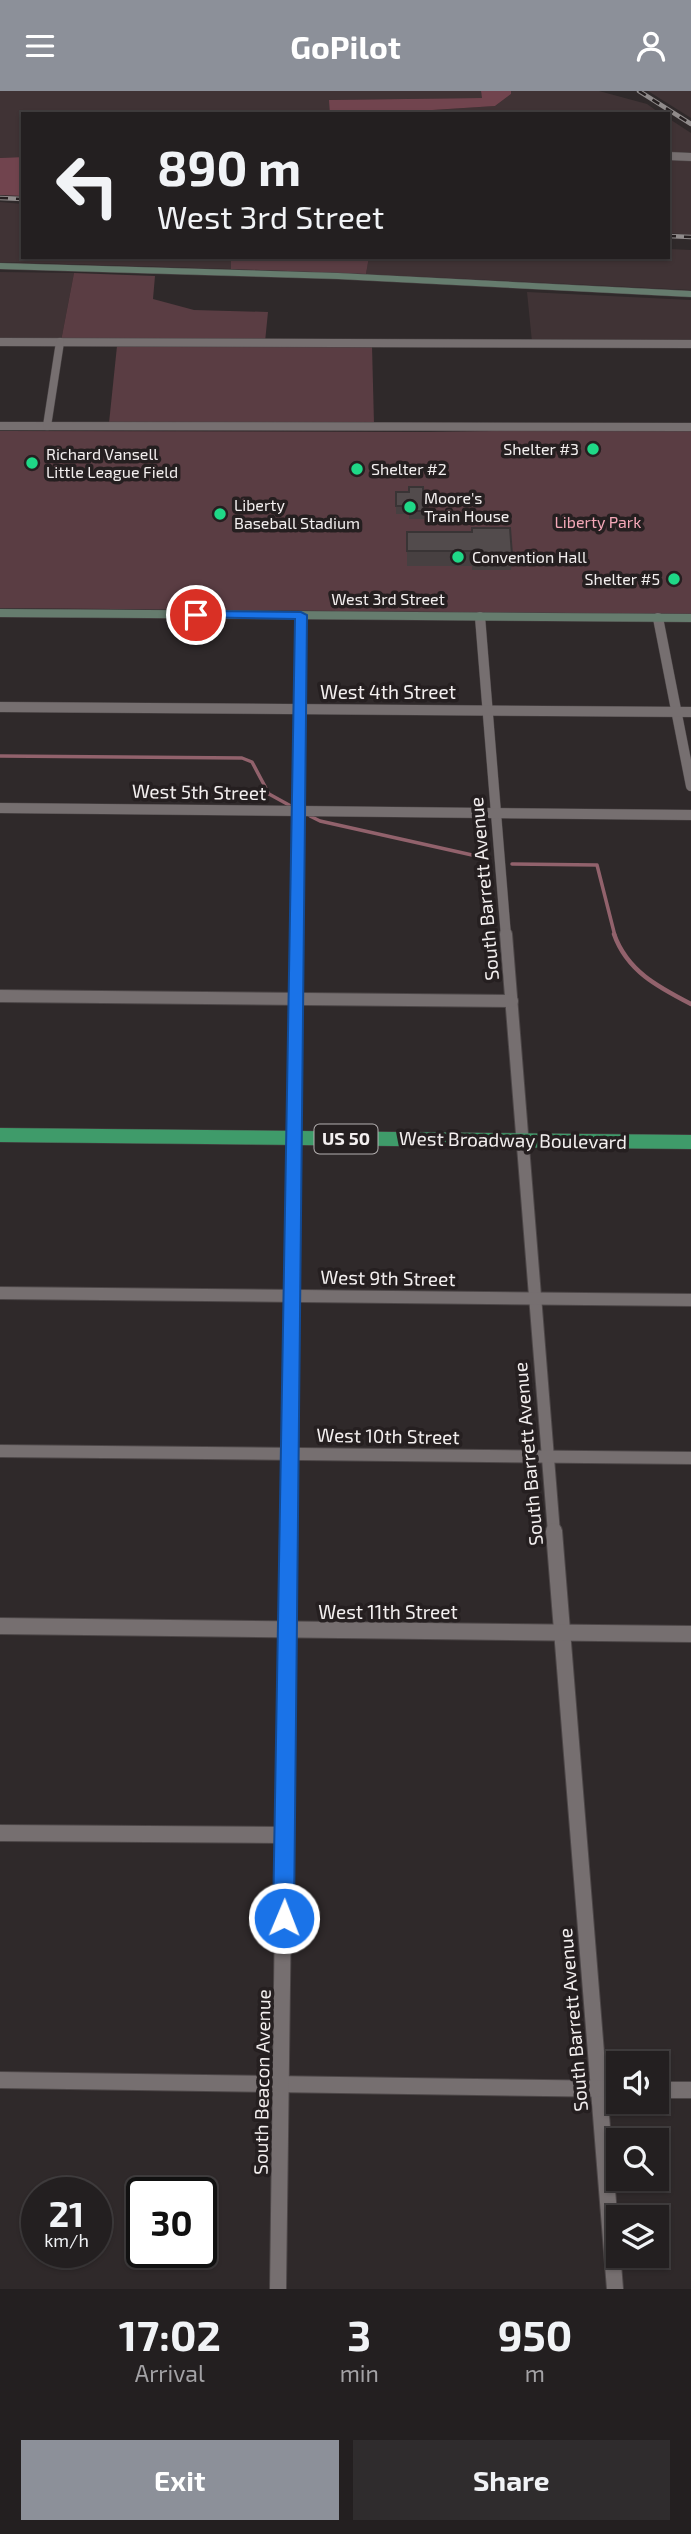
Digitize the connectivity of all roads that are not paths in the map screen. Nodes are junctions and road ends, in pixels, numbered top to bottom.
1 (670, 156) edge
2 (691, 157) edge
3 (0, 266) edge
4 (691, 294) edge
5 (0, 342) edge
6 (60, 342) junction
7 (691, 344) edge
8 (0, 426) edge
9 (47, 426) junction
10 (691, 427) edge
11 (0, 613) edge
12 (301, 615) junction
13 (480, 617) junction
14 (658, 618) junction
15 (691, 618) edge
16 (0, 707) edge
17 (301, 709) junction
18 (489, 711) junction
19 (677, 712) junction
20 (691, 712) edge
21 (691, 786) edge
22 (0, 808) edge
23 (299, 811) junction
24 (497, 813) junction
25 (691, 815) edge
26 (0, 996) edge
27 (296, 1000) junction
28 (512, 1001) junction
29 (0, 1135) edge
30 (295, 1138) junction
31 (523, 1140) junction
32 (691, 1142) edge
33 (0, 1293) edge
34 (292, 1296) junction
35 (535, 1299) junction
36 (691, 1300) edge
37 (0, 1451) edge
38 (290, 1454) junction
39 (548, 1456) junction
40 (691, 1458) edge
41 (0, 1626) edge
42 (288, 1630) junction
43 (562, 1633) junction
44 (691, 1634) edge
45 (0, 1833) edge
46 (285, 1835) junction
47 (0, 2080) edge
48 (281, 2084) junction
49 (598, 2089) junction
50 (606, 2089) edge
51 (669, 2090) edge
52 (691, 2090) edge
53 (278, 2289) edge
54 (615, 2289) edge

1 - 2 street
3 - 4 main road
5 - 6 street
6 - 7 street
6 - 9 street
8 - 9 street
9 - 10 street
11 - 12 main road, West 3rd Street
12 - 13 main road, West 3rd Street
12 - 17 street, South Beacon Avenue
13 - 14 main road, West 3rd Street
13 - 18 street, South Barrett Avenue
14 - 15 main road, West 3rd Street
14 - 19 street
16 - 17 street, West 4th Street
17 - 18 street, West 4th Street
17 - 23 street, South Beacon Avenue
18 - 19 street, West 4th Street
18 - 24 street, South Barrett Avenue
19 - 20 street, West 4th Street
19 - 21 street
22 - 23 street, West 5th Street
23 - 24 street, West 5th Street
23 - 27 street, South Beacon Avenue
24 - 25 street, West 5th Street
24 - 28 street, South Barrett Avenue
26 - 27 street
27 - 28 street
27 - 30 street, South Beacon Avenue
28 - 31 street, South Barrett Avenue
29 - 30 highway, West Broadway Boulevard / US 50
30 - 31 highway, West Broadway Boulevard / US 50
30 - 34 street, South Beacon Avenue
31 - 32 highway, West Broadway Boulevard / US 50
31 - 35 street, South Barrett Avenue
33 - 34 street, West 9th Street
34 - 35 street, West 9th Street
34 - 38 street, South Beacon Avenue
35 - 36 street, West 9th Street
35 - 39 street, South Barrett Avenue
37 - 38 street, West 10th Street
38 - 39 street, West 10th Street
38 - 42 street, South Beacon Avenue
39 - 40 street, West 10th Street
39 - 43 street, South Barrett Avenue
41 - 42 street, West 11th Street
42 - 43 street, West 11th Street
42 - 46 street, South Beacon Avenue
43 - 44 street, West 11th Street
43 - 49 street, South Barrett Avenue
45 - 46 street
46 - 48 street, South Beacon Avenue
47 - 48 street
48 - 49 street
48 - 53 street, South Beacon Avenue
49 - 50 street
49 - 54 street, South Barrett Avenue
51 - 52 street

